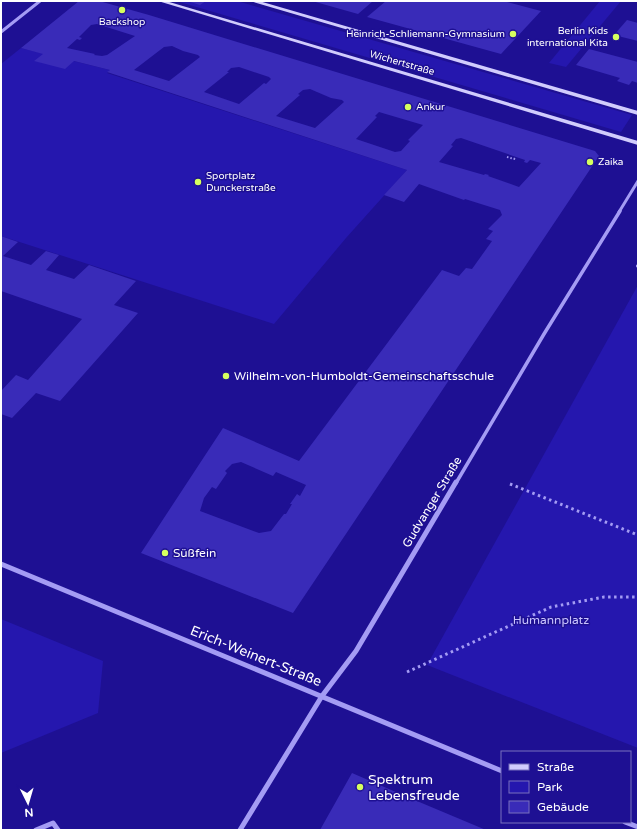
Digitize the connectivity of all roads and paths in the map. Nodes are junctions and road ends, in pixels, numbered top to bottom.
1 (40, 1) edge
2 (162, 1) edge
3 (253, 1) edge
4 (1, 32) edge
5 (638, 113) edge
6 (638, 143) edge
7 (507, 156) dead end
8 (516, 157) dead end
9 (638, 181) edge
10 (510, 484) dead end
11 (638, 535) edge
12 (1, 564) edge
13 (638, 597) edge
14 (407, 672) dead end
15 (322, 696) junction
16 (501, 771) edge
17 (628, 823) edge
18 (638, 827) edge
19 (36, 830) edge
20 (58, 830) edge
21 (240, 830) edge

1 - 4 street
2 - 6 street, Wichertstraße
3 - 5 street, Wichertstraße
7 - 8 path
9 - 15 street, Gudvanger Straße
10 - 11 path
12 - 15 street, Erich-Weinert-Straße
13 - 14 path
15 - 16 street, Erich-Weinert-Straße
15 - 21 street, Gudvanger Straße
17 - 18 street
19 - 20 street

